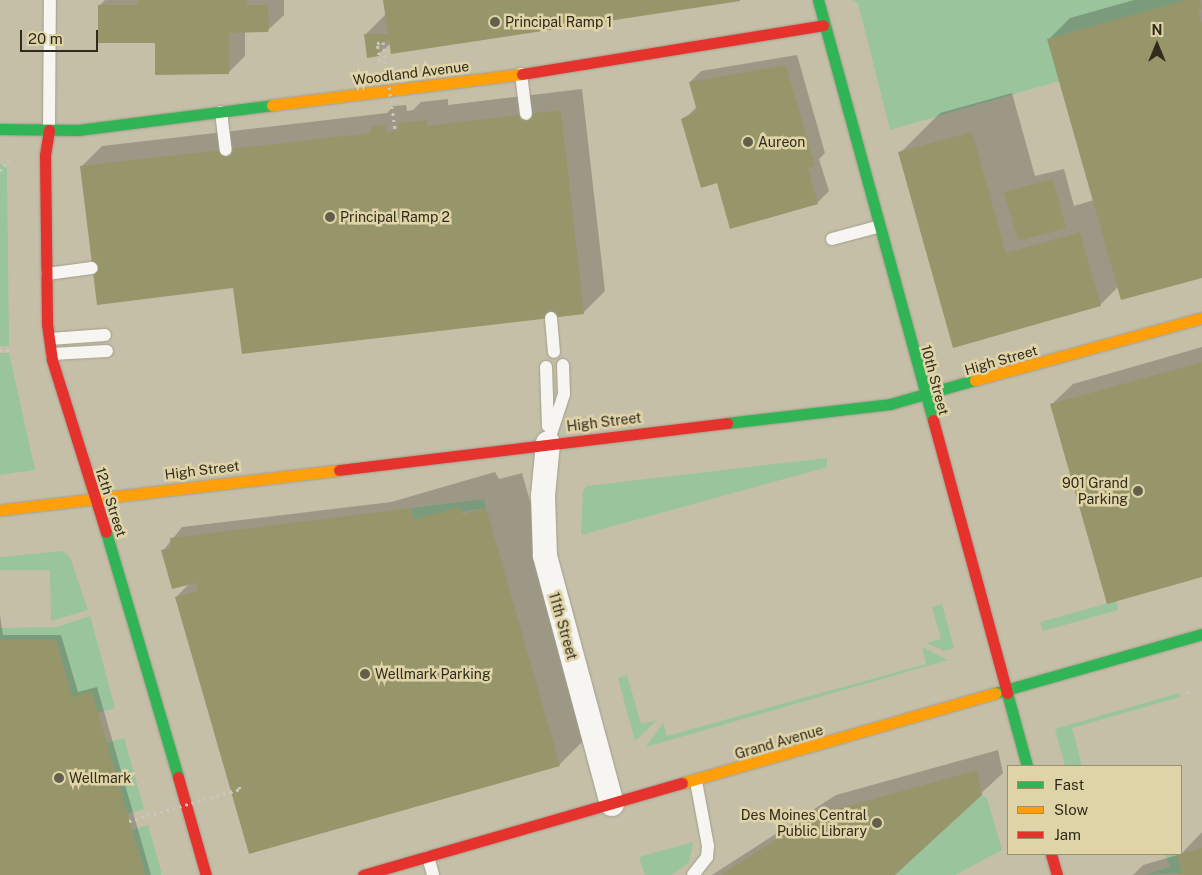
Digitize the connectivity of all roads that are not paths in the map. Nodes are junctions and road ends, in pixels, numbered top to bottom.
1 (50, 0) edge
2 (818, 0) edge
3 (823, 26) junction
4 (522, 74) junction
5 (221, 112) junction
6 (526, 114) dead end
7 (0, 129) edge
8 (49, 130) junction
9 (226, 150) dead end
10 (877, 227) junction
11 (832, 239) dead end
12 (92, 268) dead end
13 (47, 274) junction
14 (551, 318) dead end
15 (1202, 318) edge
16 (105, 335) dead end
17 (50, 339) junction
18 (107, 351) dead end
19 (554, 352) dead end
20 (52, 354) junction
21 (563, 366) dead end
22 (546, 367) dead end
23 (924, 397) junction
24 (548, 443) junction
25 (93, 498) junction
26 (0, 510) edge
27 (1202, 634) edge
28 (1006, 692) junction
29 (1027, 765) edge
30 (696, 781) junction
31 (612, 804) junction
32 (1051, 855) edge
33 (428, 857) junction
34 (206, 875) edge
35 (363, 875) edge
36 (433, 875) edge
37 (693, 875) edge
38 (1057, 875) edge

1 - 8 lane
2 - 3 street, 10th Street
3 - 4 street, Woodland Avenue
3 - 10 street, 10th Street
4 - 5 street, Woodland Avenue
4 - 6 lane
5 - 8 street, Woodland Avenue
5 - 9 lane
7 - 8 street, Woodland Avenue
8 - 13 street, 12th Street
10 - 11 lane
10 - 23 street, 10th Street
12 - 13 lane
13 - 17 street, 12th Street
14 - 19 lane
15 - 23 street, High Street
16 - 17 lane
17 - 20 street, 12th Street
18 - 20 lane
20 - 25 street, 12th Street
21 - 24 lane
22 - 24 lane
23 - 24 street, High Street
23 - 28 street, 10th Street
24 - 25 street, High Street
24 - 31 street, 11th Street
25 - 26 street, High Street
25 - 34 street, 12th Street
27 - 28 street, Grand Avenue
28 - 29 street, 10th Street
28 - 30 street, Grand Avenue
30 - 31 street, Grand Avenue
30 - 37 lane
31 - 33 street, Grand Avenue
32 - 38 street
33 - 35 street, Grand Avenue
33 - 36 lane

